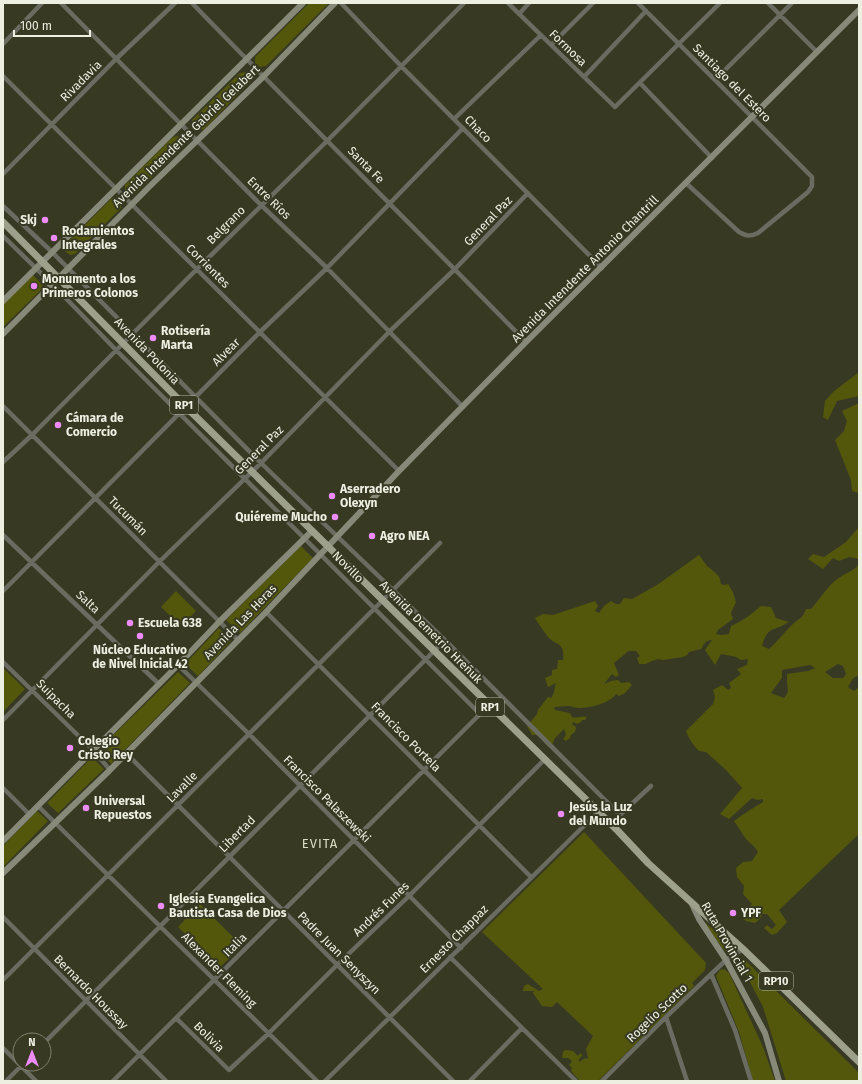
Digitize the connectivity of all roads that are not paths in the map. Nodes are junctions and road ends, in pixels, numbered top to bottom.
1 (42, 3) edge
2 (61, 3) edge
3 (175, 3) edge
4 (192, 3) edge
5 (303, 3) edge
6 (335, 3) edge
7 (341, 3) edge
8 (464, 3) edge
9 (508, 3) edge
10 (529, 3) edge
11 (593, 3) edge
12 (638, 3) edge
13 (720, 3) edge
14 (768, 3) edge
15 (792, 3) edge
16 (859, 10) edge
17 (646, 11) junction
18 (519, 14) junction
19 (780, 15) junction
20 (541, 35) junction
21 (3, 44) edge
22 (679, 44) junction
23 (551, 45) junction
24 (817, 52) junction
25 (116, 59) junction
26 (245, 59) junction
27 (401, 66) junction
28 (3, 76) edge
29 (263, 77) junction
30 (584, 77) junction
31 (716, 80) junction
32 (640, 83) junction
33 (752, 117) junction
34 (454, 119) junction
35 (52, 124) junction
36 (181, 125) junction
37 (463, 128) junction
38 (198, 141) junction
39 (328, 141) junction
40 (712, 158) junction
41 (3, 174) edge
42 (686, 183) junction
43 (116, 188) junction
44 (528, 193) junction
45 (132, 204) junction
46 (390, 204) junction
47 (3, 206) edge
48 (261, 206) junction
49 (3, 222) edge
50 (3, 236) edge
51 (52, 252) junction
52 (43, 261) junction
53 (36, 268) junction
54 (327, 268) junction
55 (602, 268) junction
56 (69, 269) junction
57 (197, 269) junction
58 (455, 269) junction
59 (59, 278) junction
60 (53, 285) junction
61 (3, 301) edge
62 (390, 331) junction
63 (260, 332) junction
64 (3, 334) edge
65 (133, 334) junction
66 (526, 342) junction
67 (124, 343) junction
68 (116, 350) junction
69 (195, 397) junction
70 (325, 397) junction
71 (3, 406) edge
72 (463, 406) junction
73 (186, 407) junction
74 (180, 413) junction
75 (32, 435) junction
76 (3, 462) edge
77 (261, 463) junction
78 (252, 471) junction
79 (399, 471) junction
80 (244, 479) junction
81 (96, 498) junction
82 (312, 531) junction
83 (3, 534) edge
84 (337, 536) junction
85 (304, 538) junction
86 (440, 543) dead end
87 (328, 546) junction
88 (320, 554) junction
89 (32, 562) junction
90 (159, 562) junction
91 (3, 591) edge
92 (393, 591) junction
93 (384, 601) junction
94 (375, 608) junction
95 (266, 612) junction
96 (219, 622) junction
97 (98, 625) junction
98 (238, 640) junction
99 (445, 640) junction
100 (434, 651) junction
101 (426, 659) junction
102 (3, 662) edge
103 (178, 665) junction
104 (318, 666) junction
105 (196, 683) junction
106 (159, 684) junction
107 (33, 690) junction
108 (488, 705) junction
109 (480, 714) junction
110 (370, 716) junction
111 (3, 720) edge
112 (250, 734) junction
113 (93, 750) junction
114 (126, 754) junction
115 (544, 760) junction
116 (110, 770) junction
117 (424, 770) junction
118 (300, 786) junction
119 (651, 786) dead end
120 (3, 788) edge
121 (38, 806) junction
122 (178, 806) junction
123 (598, 812) junction
124 (29, 814) junction
125 (620, 815) junction
126 (55, 822) junction
127 (610, 824) junction
128 (479, 825) junction
129 (354, 840) junction
130 (3, 841) edge
131 (229, 857) junction
132 (3, 872) edge
133 (108, 875) junction
134 (531, 877) junction
135 (409, 896) junction
136 (691, 902) junction
137 (283, 911) junction
138 (3, 917) edge
139 (161, 926) junction
140 (461, 948) junction
141 (743, 948) junction
142 (34, 949) junction
143 (450, 957) junction
144 (726, 960) junction
145 (337, 965) junction
146 (711, 974) junction
147 (215, 979) junction
148 (3, 980) edge
149 (86, 1001) junction
150 (666, 1017) junction
151 (176, 1018) junction
152 (390, 1018) junction
153 (522, 1028) junction
154 (269, 1033) junction
155 (52, 1035) edge
156 (3, 1048) edge
157 (140, 1055) junction
158 (12, 1056) edge
159 (859, 1062) edge
160 (229, 1070) joint
161 (15, 1072) edge
162 (28, 1072) edge
163 (6, 1081) edge
164 (36, 1081) edge
165 (113, 1081) edge
166 (166, 1081) edge
167 (317, 1081) edge
168 (325, 1081) edge
169 (453, 1081) edge
170 (470, 1081) edge
171 (576, 1081) edge
172 (602, 1081) edge
173 (687, 1081) edge
174 (751, 1081) edge
175 (779, 1081) edge

1 - 21 street
2 - 25 street, Entre Ríos
3 - 25 street, Rivadavia
4 - 26 street, Santa Fe
5 - 26 main road, Avenida Intendente Gabriel Gelabert
6 - 29 main road, Avenida Intendente Gabriel Gelabert
7 - 27 street, Chaco
8 - 27 street, Belgrano
9 - 18 street, Formosa
10 - 18 street
11 - 23 street
12 - 17 street, Santiago del Estero
13 - 22 street
14 - 19 street
15 - 19 street
16 - 24 main road, Avenida Intendente Antonio Chantrill
17 - 22 street, Santiago del Estero
17 - 30 street
18 - 20 street, Formosa
19 - 24 street
19 - 31 street
20 - 23 street, Formosa
20 - 34 street
22 - 31 street, Santiago del Estero
22 - 32 street
23 - 30 street, Formosa
24 - 33 main road, Avenida Intendente Antonio Chantrill
25 - 35 street, Rivadavia
25 - 36 street, Entre Ríos
26 - 29 street, Santa Fe
26 - 36 main road, Avenida Intendente Gabriel Gelabert
27 - 34 street, Chaco
27 - 39 street, Belgrano
28 - 35 street, Corrientes
29 - 38 main road, Avenida Intendente Gabriel Gelabert
29 - 39 street, Santa Fe
30 - 32 street, Formosa
31 - 33 street, Santiago del Estero
32 - 40 street
33 - 40 main road, Avenida Intendente Antonio Chantrill
33 - 42 street, Santiago del Estero
34 - 37 street, Chaco
35 - 41 street, Rivadavia
35 - 43 street, Corrientes
36 - 38 street, Entre Ríos
36 - 43 main road, Avenida Intendente Gabriel Gelabert
37 - 44 street, Chaco
37 - 46 street, Alvear
38 - 45 main road, Avenida Intendente Gabriel Gelabert
38 - 48 street, Entre Ríos
39 - 46 street, Santa Fe
39 - 48 street, Belgrano
40 - 42 main road, Avenida Intendente Antonio Chantrill
42 - 55 main road, Avenida Intendente Antonio Chantrill
43 - 45 street, Corrientes
43 - 51 main road, Avenida Intendente Gabriel Gelabert
44 - 55 street, Chaco
44 - 58 street, General Paz
45 - 56 main road, Avenida Intendente Gabriel Gelabert
45 - 57 street, Corrientes
46 - 54 street, Alvear
46 - 58 street, Santa Fe
47 - 51 street, Avenida Demetrio Hreñuk
48 - 54 street, Entre Ríos
48 - 57 street, Belgrano
49 - 52 main road, Avenida Polonia / RP1
50 - 53 street, Avenida Polonia
51 - 52 main road, Avenida Intendente Gabriel Gelabert
51 - 56 street, Avenida Demetrio Hreñuk
52 - 53 main road, Avenida Intendente Gabriel Gelabert
52 - 59 main road, Avenida Polonia / RP1
53 - 60 street, Avenida Polonia
53 - 61 main road, Avenida Intendente Gabriel Gelabert
54 - 62 street, Entre Ríos
54 - 63 street, Alvear
55 - 66 main road, Avenida Intendente Antonio Chantrill
56 - 59 main road, Avenida Intendente Gabriel Gelabert
56 - 65 street, Avenida Demetrio Hreñuk
57 - 63 street, Corrientes
57 - 65 street, Belgrano
58 - 62 street, General Paz
58 - 66 street, Santa Fe
59 - 60 main road, Avenida Intendente Gabriel Gelabert
59 - 67 main road, Avenida Polonia / RP1
60 - 64 main road, Avenida Intendente Gabriel Gelabert
60 - 68 street, Avenida Polonia
62 - 70 street, General Paz
62 - 72 street, Entre Ríos
63 - 69 street, Alvear
63 - 70 street, Corrientes
65 - 67 street, Belgrano
65 - 69 street, Avenida Demetrio Hreñuk
66 - 72 main road, Avenida Intendente Antonio Chantrill
67 - 68 street, Belgrano
67 - 73 main road, Avenida Polonia / RP1
68 - 74 street, Avenida Polonia
68 - 75 street, Belgrano
69 - 73 street, Alvear
69 - 77 street, Avenida Demetrio Hreñuk
70 - 77 street, General Paz
70 - 79 street, Corrientes
71 - 75 street, Tucumán
72 - 79 main road, Avenida Intendente Antonio Chantrill
73 - 74 street, Alvear
73 - 78 main road, Avenida Polonia / RP1
74 - 80 street, Avenida Polonia
74 - 81 street, Alvear
75 - 76 street, Belgrano
75 - 81 street, Tucumán
77 - 78 street, General Paz
77 - 84 street, Avenida Demetrio Hreñuk
78 - 80 street, General Paz
78 - 82 main road, Avenida Polonia / RP1
79 - 84 main road, Avenida Intendente Antonio Chantrill
80 - 85 street, Avenida Polonia
80 - 90 street, General Paz
81 - 89 street, Alvear
81 - 90 street, Tucumán
82 - 85 main road, Avenida Las Heras
82 - 87 main road, Avenida Polonia / RP1
83 - 89 street, Salta
84 - 87 main road, Avenida Intendente Antonio Chantrill
84 - 92 street, Avenida Demetrio Hreñuk
85 - 88 street, Novillo
85 - 96 main road, Avenida Las Heras
86 - 92 street, Lavalle
87 - 88 main road, Avenida Las Heras
87 - 93 main road, Avenida Demetrio Hreñuk / RP1
88 - 94 street, Novillo
88 - 95 main road, Avenida Las Heras
89 - 91 street, Alvear
89 - 97 street, Salta
90 - 96 street, Tucumán
90 - 97 street, General Paz
92 - 93 street, Lavalle
92 - 99 street, Avenida Demetrio Hreñuk
93 - 94 street, Lavalle
93 - 100 main road, Avenida Demetrio Hreñuk / RP1
94 - 101 street, Novillo
94 - 104 street, Lavalle
95 - 98 main road, Avenida Las Heras
95 - 104 street, Francisco Portela
96 - 98 street, Tucumán
96 - 103 main road, Avenida Las Heras
97 - 106 street, Salta
97 - 107 street, General Paz
98 - 105 main road, Avenida Las Heras
99 - 100 street, Libertad
99 - 125 street, Avenida Demetrio Hreñuk
100 - 101 street, Libertad
100 - 108 main road, Avenida Demetrio Hreñuk / RP1
101 - 109 street, Novillo
101 - 110 street, Libertad
102 - 107 street, Suipacha
103 - 105 street, Francisco Palaszewski
103 - 106 main road, Avenida Las Heras
104 - 110 street, Francisco Portela
104 - 112 street, Lavalle
105 - 112 street, Francisco Palaszewski
105 - 114 main road, Avenida Las Heras
106 - 113 main road, Avenida Las Heras
107 - 111 street, General Paz
107 - 113 street, Suipacha
108 - 109 street, Italia
108 - 115 main road, Avenida Demetrio Hreñuk / RP1
109 - 117 street, Italia
110 - 117 street, Francisco Portela
110 - 118 street, Libertad
112 - 118 street, Francisco Palaszewski
112 - 122 street, Lavalle
113 - 116 street, Suipacha
113 - 121 main road, Avenida Las Heras
114 - 116 main road, Avenida Las Heras
114 - 122 street, Padre Juan Senyszyn
115 - 123 main road, Avenida Demetrio Hreñuk / RP1
115 - 128 street, Andrés Funes
116 - 126 main road, Avenida Las Heras
117 - 128 street, Francisco Portela
117 - 129 street, Italia
118 - 129 street, Francisco Palaszewski
118 - 131 street, Libertad
119 - 125 street
120 - 124 street
121 - 124 main road, Avenida Las Heras
121 - 126 street, Alexander Fleming
122 - 131 street, Padre Juan Senyszyn
122 - 133 street, Lavalle
123 - 127 main road, Avenida Demetrio Hreñuk / RP1
123 - 134 street, Ernesto Chappaz
124 - 130 main road, Avenida Las Heras
125 - 127 street
126 - 132 main road, Avenida Las Heras
126 - 133 street, Alexander Fleming
127 - 136 main road, Avenida Demetrio Hreñuk / RP1
128 - 134 street, Francisco Portela
128 - 135 street, Andrés Funes
129 - 135 street, Francisco Palaszewski
129 - 137 street, Italia
131 - 137 street, Padre Juan Senyszyn
131 - 139 street, Libertad
133 - 139 street, Alexander Fleming
133 - 142 street, Lavalle
134 - 140 street, Ernesto Chappaz
135 - 140 street, Francisco Palaszewski
135 - 145 street, Andrés Funes
136 - 141 main road, RP10
136 - 144 main road, Ruta Provincial 1 / RP1
137 - 145 street, Padre Juan Senyszyn
137 - 147 street, Italia
138 - 142 street, Bernardo Houssay
139 - 147 street, Alexander Fleming
139 - 149 street, Libertad
140 - 143 street, Ernesto Chappaz
141 - 144 street, Rogelio Scotto
141 - 159 main road, RP10
142 - 148 street, Lavalle
142 - 149 street, Bernardo Houssay
143 - 152 street, Ernesto Chappaz
143 - 153 street
144 - 146 street, Rogelio Scotto
144 - 175 main road, Ruta Provincial 1 / RP1
145 - 152 street, Padre Juan Senyszyn
145 - 154 street, Andrés Funes
146 - 150 street, Rogelio Scotto
146 - 174 street
147 - 151 street, Italia
147 - 154 street, Alexander Fleming
149 - 155 street, Libertad
149 - 157 street, Bernardo Houssay
150 - 172 street, Rogelio Scotto
150 - 173 street
151 - 157 street, Italia
151 - 160 street, Bolivia
152 - 168 street, Ernesto Chappaz
152 - 169 street, Padre Juan Senyszyn
153 - 170 street
153 - 171 street
154 - 160 street, Andrés Funes
154 - 167 street, Alexander Fleming
156 - 158 street
157 - 165 street, Italia
157 - 166 street, Bernardo Houssay
161 - 163 street
162 - 164 street

